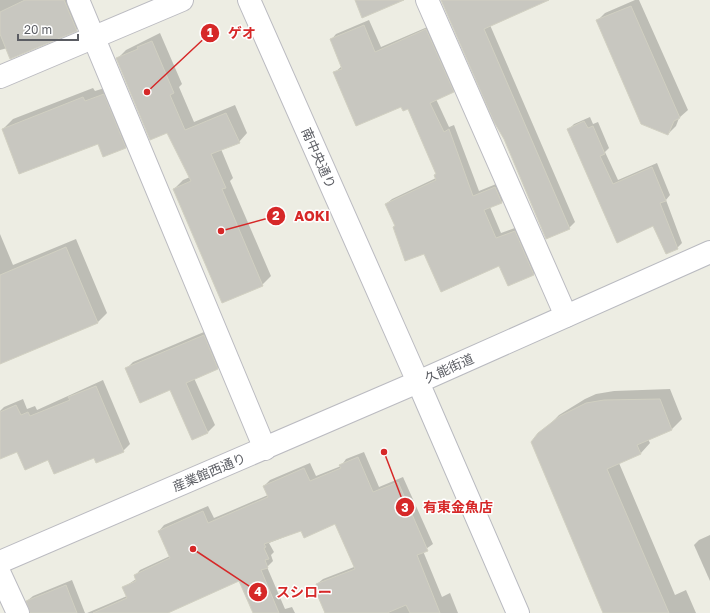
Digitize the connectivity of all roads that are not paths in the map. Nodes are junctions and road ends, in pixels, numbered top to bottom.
1 (78, 0) edge
2 (182, 0) edge
3 (249, 0) edge
4 (427, 0) edge
5 (93, 38) junction
6 (0, 77) edge
7 (710, 252) edge
8 (566, 316) junction
9 (418, 382) junction
10 (265, 448) junction
11 (0, 562) edge
12 (0, 574) edge
13 (18, 613) edge
14 (518, 613) edge

1 - 5 street
2 - 5 street
3 - 9 street, 南中央通り
4 - 8 street
5 - 6 street
5 - 10 street
7 - 8 street, 久能街道
8 - 9 street, 久能街道
9 - 10 street, 産業館西通り
9 - 14 street, 久能街道
10 - 11 street, 産業館西通り
12 - 13 street

